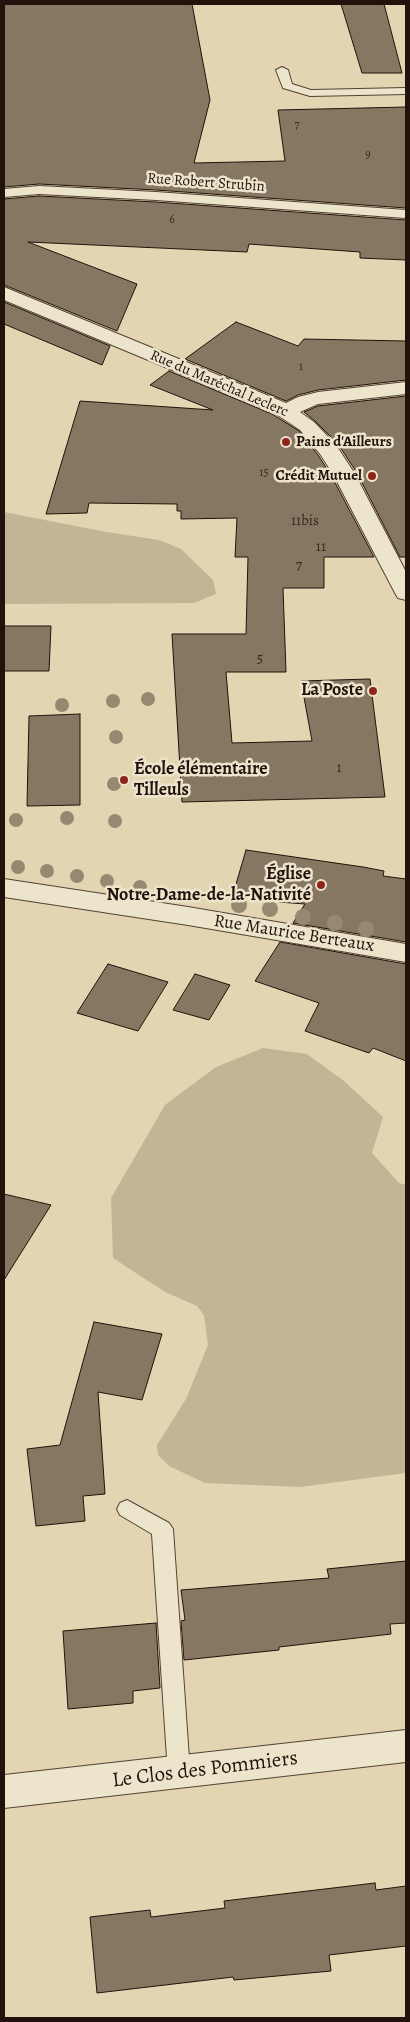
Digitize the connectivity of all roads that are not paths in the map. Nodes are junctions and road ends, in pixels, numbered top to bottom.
1 (282, 70) dead end
2 (406, 91) edge
3 (4, 193) edge
4 (406, 214) edge
5 (4, 293) edge
6 (406, 388) edge
7 (286, 411) junction
8 (406, 593) edge
9 (4, 888) edge
10 (406, 953) edge
11 (126, 1509) dead end
12 (406, 1746) edge
13 (179, 1773) junction
14 (4, 1792) edge

1 - 2 lane
3 - 4 lane, Rue Robert Strubin
5 - 7 street, Rue du Maréchal Leclerc
6 - 7 street
7 - 8 street, Rue du Maréchal Leclerc
9 - 10 street, Rue Maurice Berteaux
11 - 13 lane
12 - 13 street, Le Clos des Pommiers
13 - 14 street, Le Clos des Pommiers

